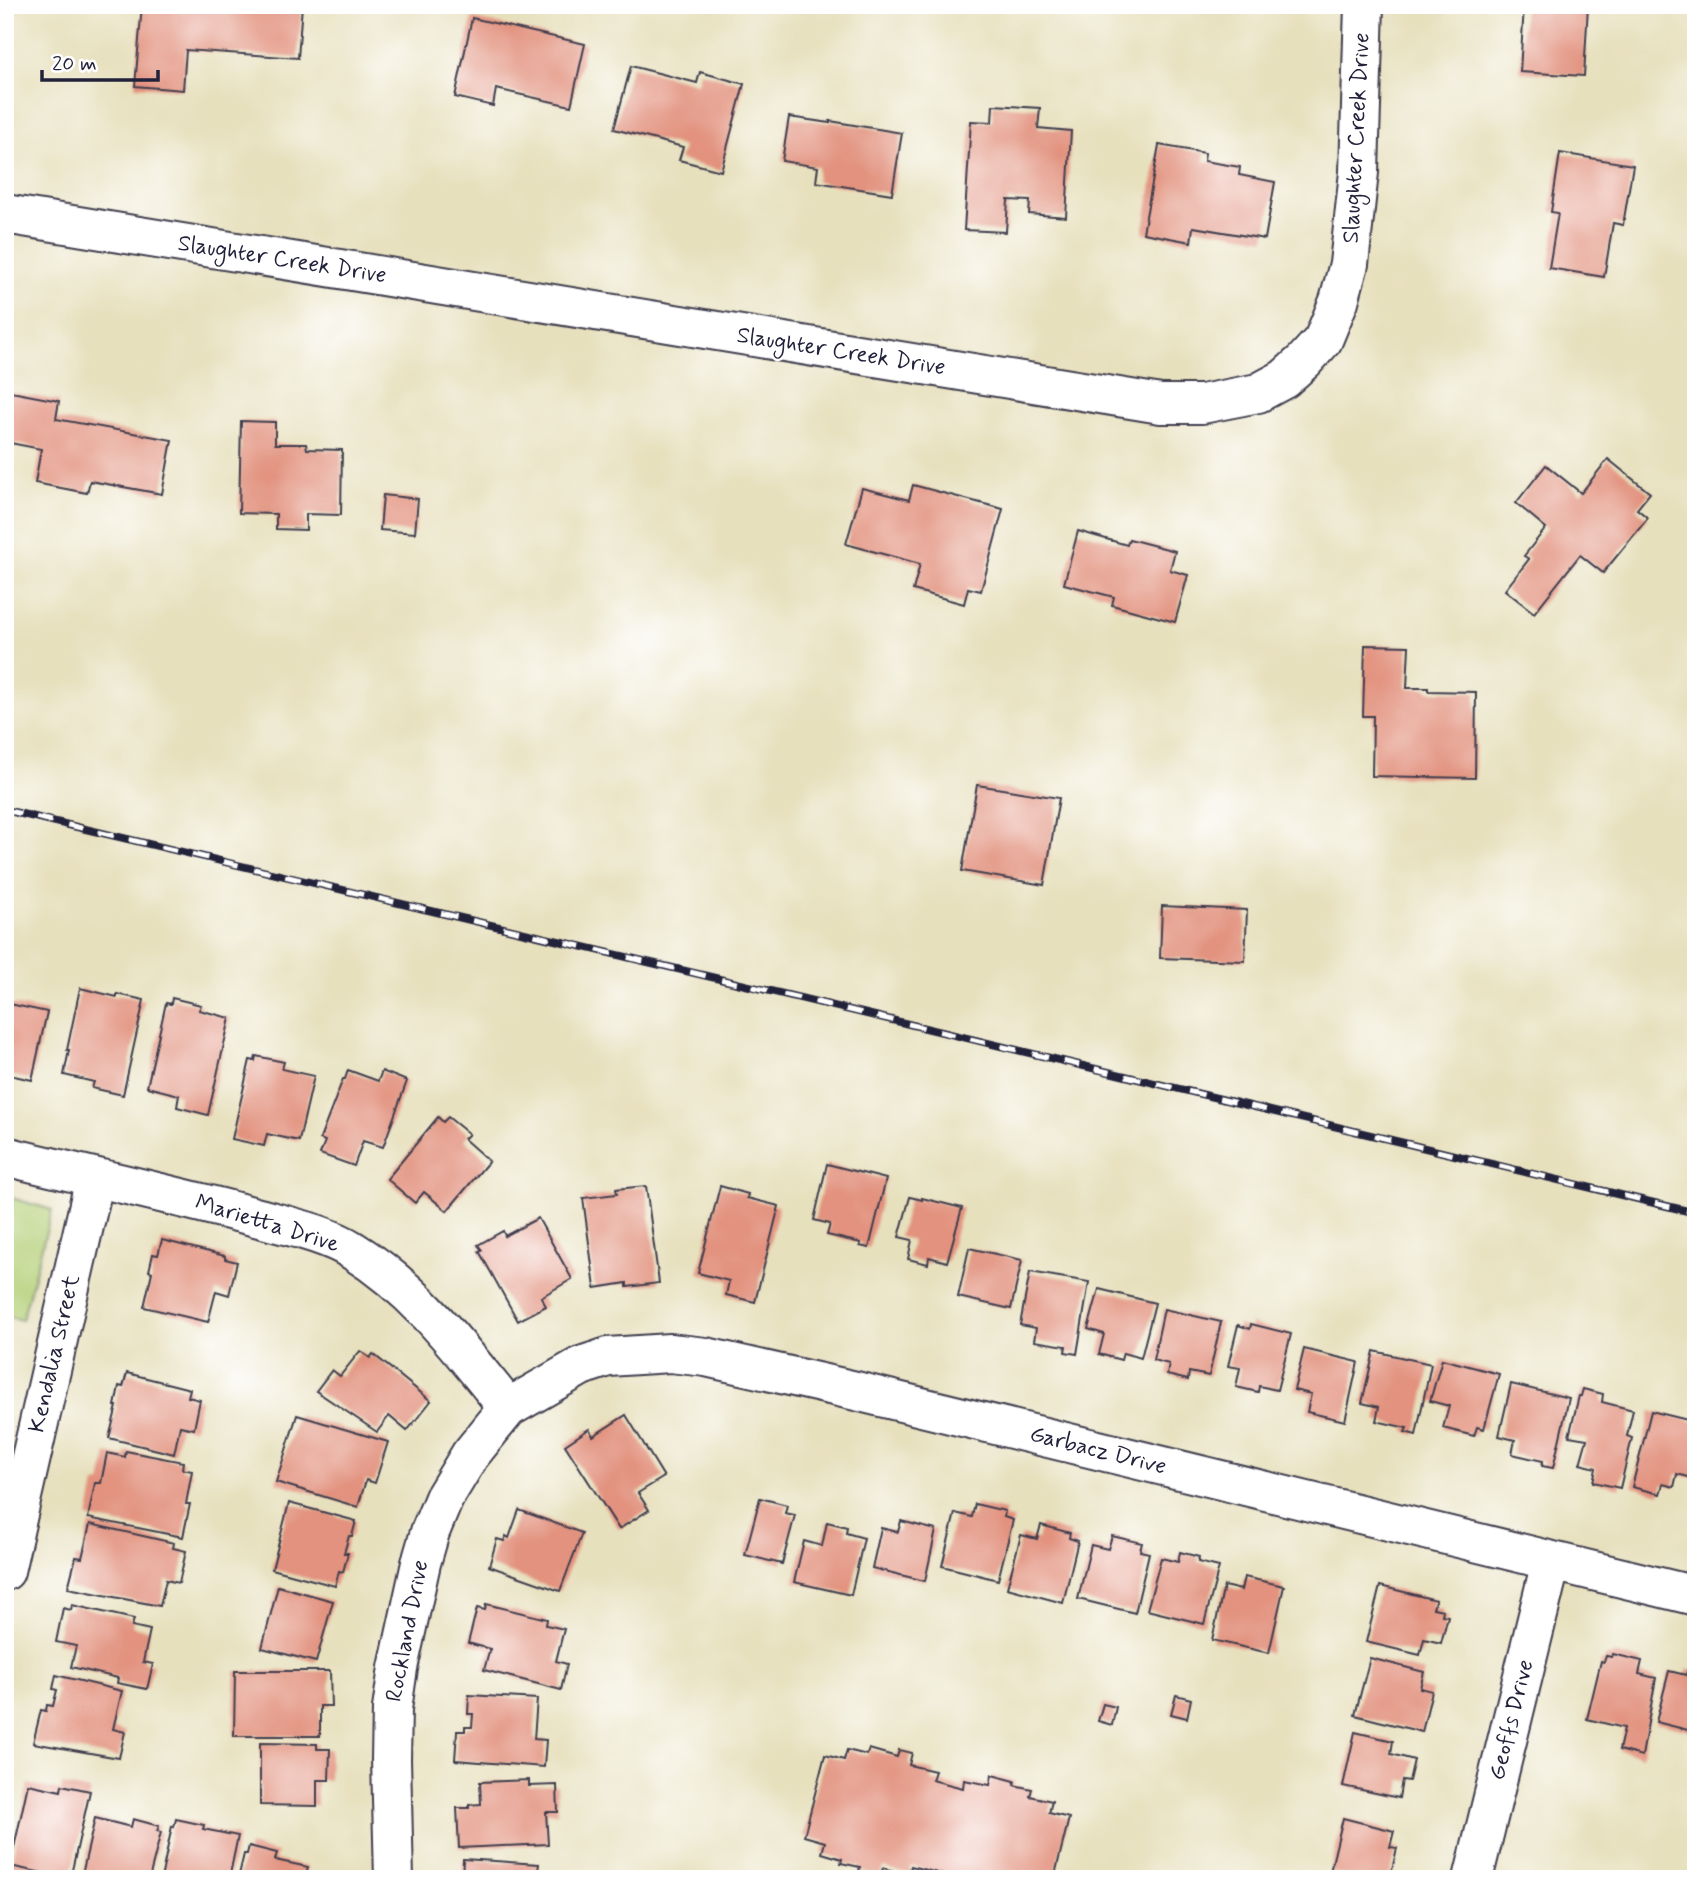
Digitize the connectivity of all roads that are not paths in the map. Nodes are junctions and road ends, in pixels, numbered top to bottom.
1 (1364, 5) edge
2 (5, 214) edge
3 (5, 1156) edge
4 (94, 1178) junction
5 (508, 1408) junction
6 (8, 1550) edge
7 (1551, 1562) junction
8 (1696, 1596) edge
9 (394, 1879) edge
10 (1473, 1879) edge

1 - 2 street, Slaughter Creek Drive
3 - 4 street, Marietta Drive
4 - 5 street, Marietta Drive
4 - 6 street, Kendalia Street
5 - 7 street, Garbacz Drive
5 - 9 street, Rockland Drive
7 - 8 street, Garbacz Drive
7 - 10 street, Geoffs Drive

